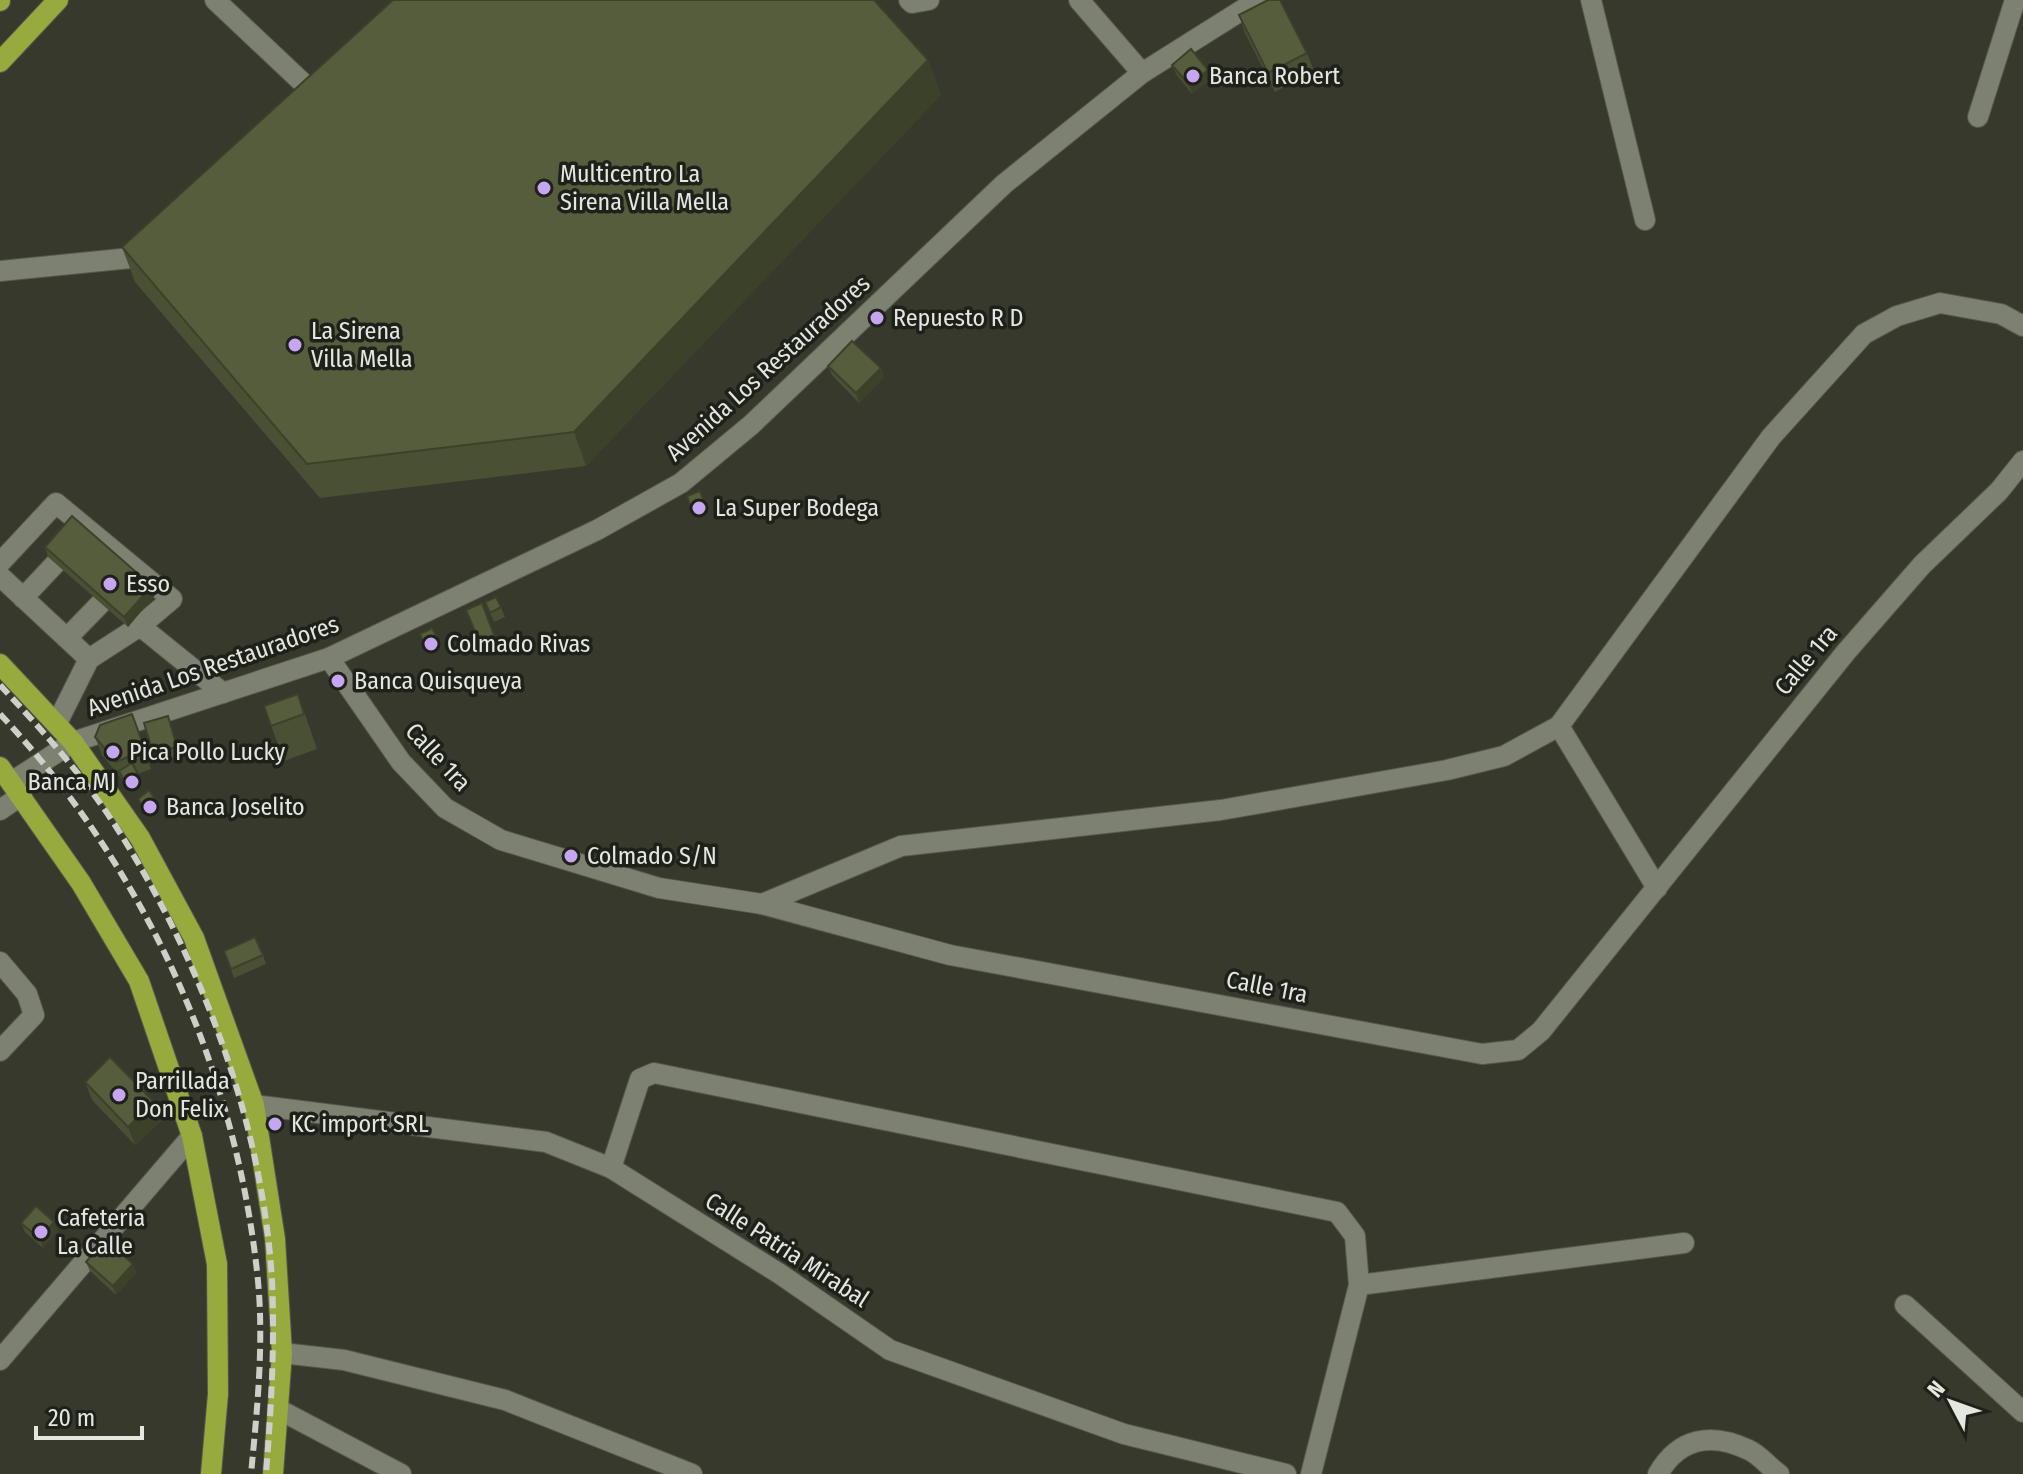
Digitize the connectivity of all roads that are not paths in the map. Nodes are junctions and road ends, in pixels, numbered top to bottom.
1 (58, 0) edge
2 (215, 0) edge
3 (909, 0) edge
4 (929, 0) edge
5 (1079, 0) edge
6 (1258, 0) edge
7 (1591, 0) edge
8 (2015, 0) edge
9 (0, 62) edge
10 (1142, 73) junction
11 (300, 117) edge
12 (1978, 117) dead end
13 (1645, 220) dead end
14 (163, 242) edge
15 (0, 271) edge
16 (2023, 326) edge
17 (2023, 461) edge
18 (0, 563) edge
19 (55, 564) edge
20 (0, 576) edge
21 (23, 598) junction
22 (101, 603) edge
23 (140, 626) junction
24 (67, 638) junction
25 (329, 658) junction
26 (89, 659) junction
27 (0, 664) edge
28 (223, 693) junction
29 (57, 723) junction
30 (1559, 726) junction
31 (73, 742) junction
32 (12, 781) edge
33 (0, 810) edge
34 (1657, 888) junction
35 (762, 904) junction
36 (0, 962) edge
37 (0, 1051) edge
38 (254, 1105) junction
39 (192, 1136) junction
40 (611, 1168) junction
41 (1684, 1243) dead end
42 (1359, 1285) junction
43 (1905, 1305) dead end
44 (282, 1353) junction
45 (0, 1360) edge
46 (278, 1409) junction
47 (2023, 1412) edge
48 (211, 1474) edge
49 (273, 1474) edge
50 (401, 1474) edge
51 (692, 1474) edge
52 (1286, 1474) edge
53 (1311, 1474) edge
54 (1658, 1474) edge
55 (1779, 1474) edge

1 - 9 main road
2 - 11 street
3 - 4 street
5 - 10 street
6 - 10 street, Avenida Los Restauradores
7 - 13 street
8 - 12 street
10 - 25 street, Avenida Los Restauradores
14 - 15 street
16 - 30 street
17 - 34 street, Calle 1ra
18 - 23 street
19 - 21 street
20 - 21 street
21 - 24 street
22 - 24 street
23 - 26 street
23 - 28 street
24 - 26 street
25 - 28 street, Avenida Los Restauradores
25 - 35 street, Calle 1ra
26 - 29 street
27 - 29 main road
28 - 31 street, Avenida Los Restauradores
29 - 31 main road
30 - 34 street
30 - 35 street
31 - 32 street, Avenida Los Restauradores
31 - 38 main road
32 - 33 street, Avenida Los Restauradores
32 - 39 main road
34 - 35 street, Calle 1ra
36 - 37 street
38 - 40 street, Calle Patria Mirabal
38 - 44 main road
39 - 45 street
39 - 48 main road
40 - 42 street
40 - 52 street, Calle Patria Mirabal
41 - 42 street
42 - 53 street
43 - 47 street
44 - 46 main road
44 - 51 street
46 - 49 main road
46 - 50 street
54 - 55 street

